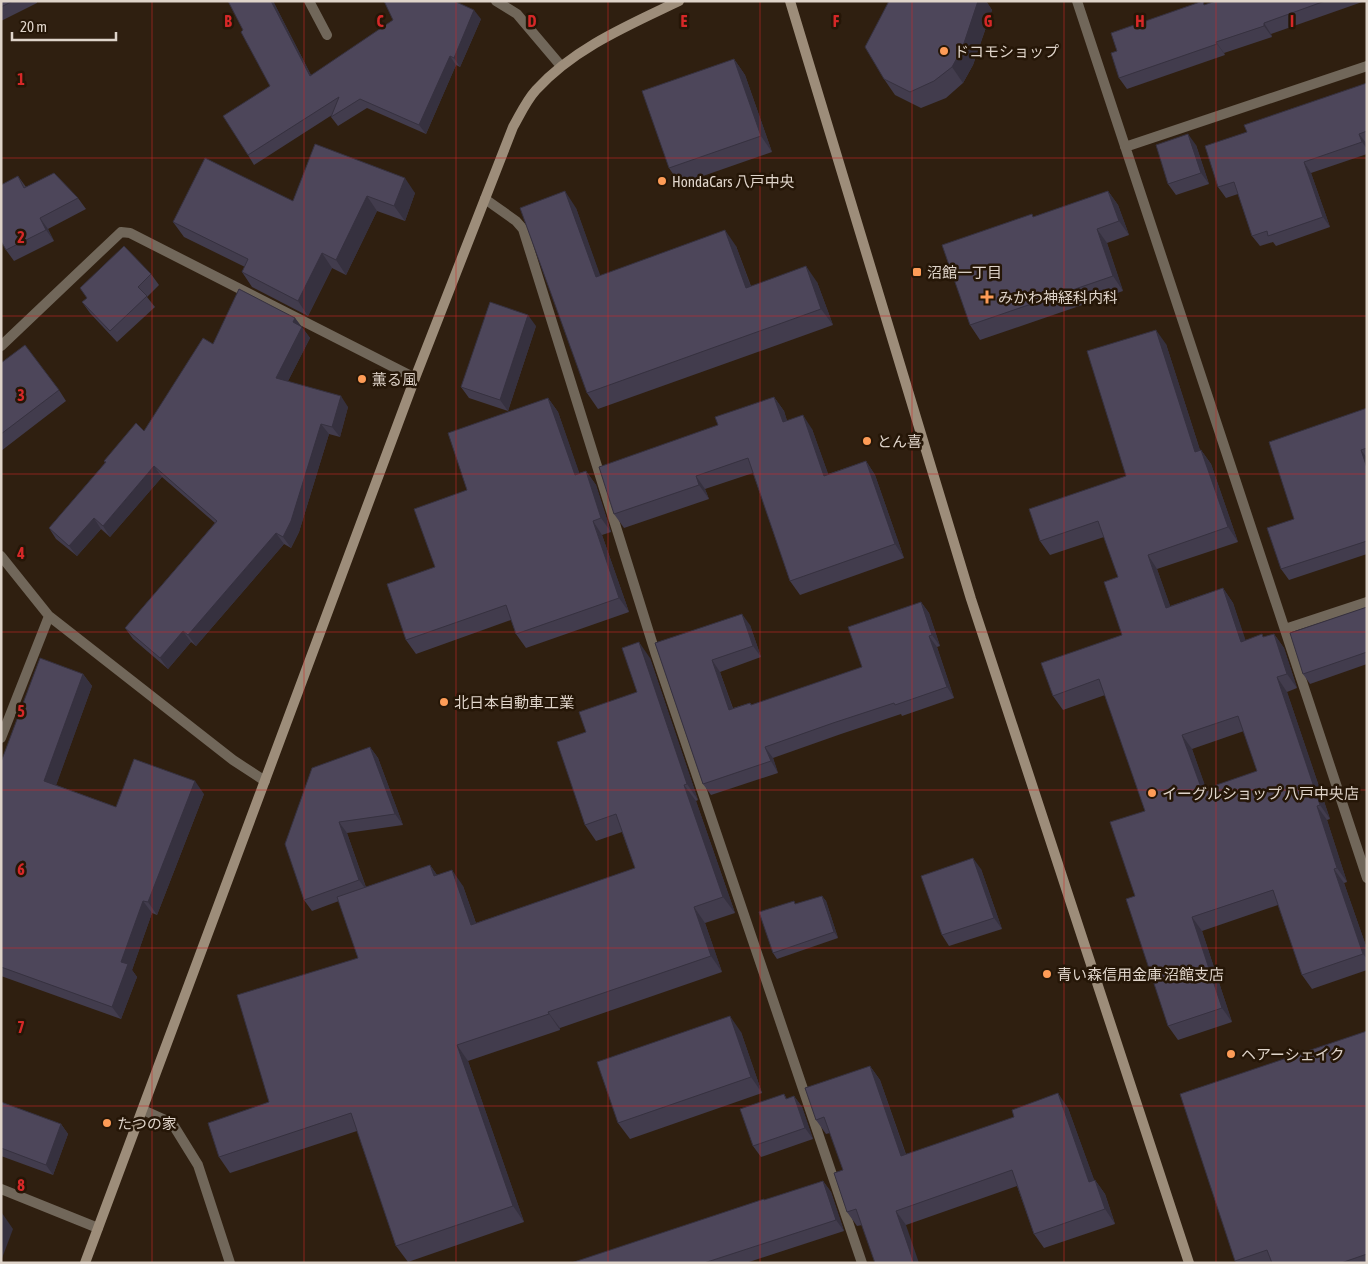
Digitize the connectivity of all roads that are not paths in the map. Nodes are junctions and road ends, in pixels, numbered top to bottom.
1 (308, 1) edge
2 (496, 1) edge
3 (680, 1) edge
4 (790, 1) edge
5 (1078, 1) edge
6 (327, 35) dead end
7 (561, 66) junction
8 (1367, 66) edge
9 (1126, 147) junction
10 (485, 199) junction
11 (1, 346) edge
12 (415, 378) junction
13 (1, 556) edge
14 (1367, 602) edge
15 (49, 616) junction
16 (1285, 629) junction
17 (1, 738) edge
18 (265, 781) junction
19 (1367, 878) edge
20 (143, 1110) junction
21 (1, 1188) edge
22 (98, 1228) junction
23 (85, 1263) edge
24 (230, 1263) edge
25 (862, 1263) edge
26 (1189, 1263) edge

1 - 6 street
2 - 7 street
3 - 7 street
4 - 26 street
5 - 9 street
7 - 10 street
8 - 9 street
9 - 16 street
10 - 12 street
10 - 25 street
11 - 12 street
12 - 18 street
13 - 15 street
14 - 16 street
15 - 17 street
15 - 18 street
16 - 19 street
18 - 20 street
20 - 22 street
20 - 24 street
21 - 22 street
22 - 23 street

